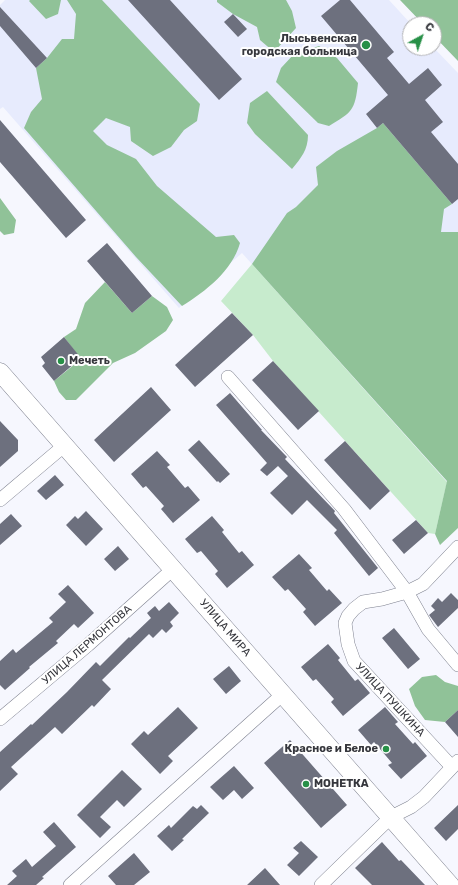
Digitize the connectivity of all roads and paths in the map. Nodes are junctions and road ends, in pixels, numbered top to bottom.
1 (228, 377) dead end
2 (2, 378) edge
3 (65, 445) junction
4 (0, 500) edge
5 (458, 547) edge
6 (173, 569) junction
7 (407, 592) junction
8 (458, 665) edge
9 (283, 694) junction
10 (0, 719) edge
11 (455, 764) edge
12 (391, 817) junction
13 (70, 885) edge
14 (321, 885) edge
15 (450, 885) edge

1 - 7 street
2 - 3 street, УЛИЦА МИРА
3 - 4 street
3 - 6 street, УЛИЦА МИРА
5 - 7 street, УЛИЦА ПУШКИНА
6 - 9 street, УЛИЦА МИРА
6 - 10 street, УЛИЦА ЛЕРМОНТОВА
7 - 8 street
7 - 11 street, УЛИЦА ПУШКИНА
9 - 12 street, УЛИЦА МИРА
9 - 13 street
11 - 12 street
12 - 14 street
12 - 15 street, УЛИЦА МИРА

